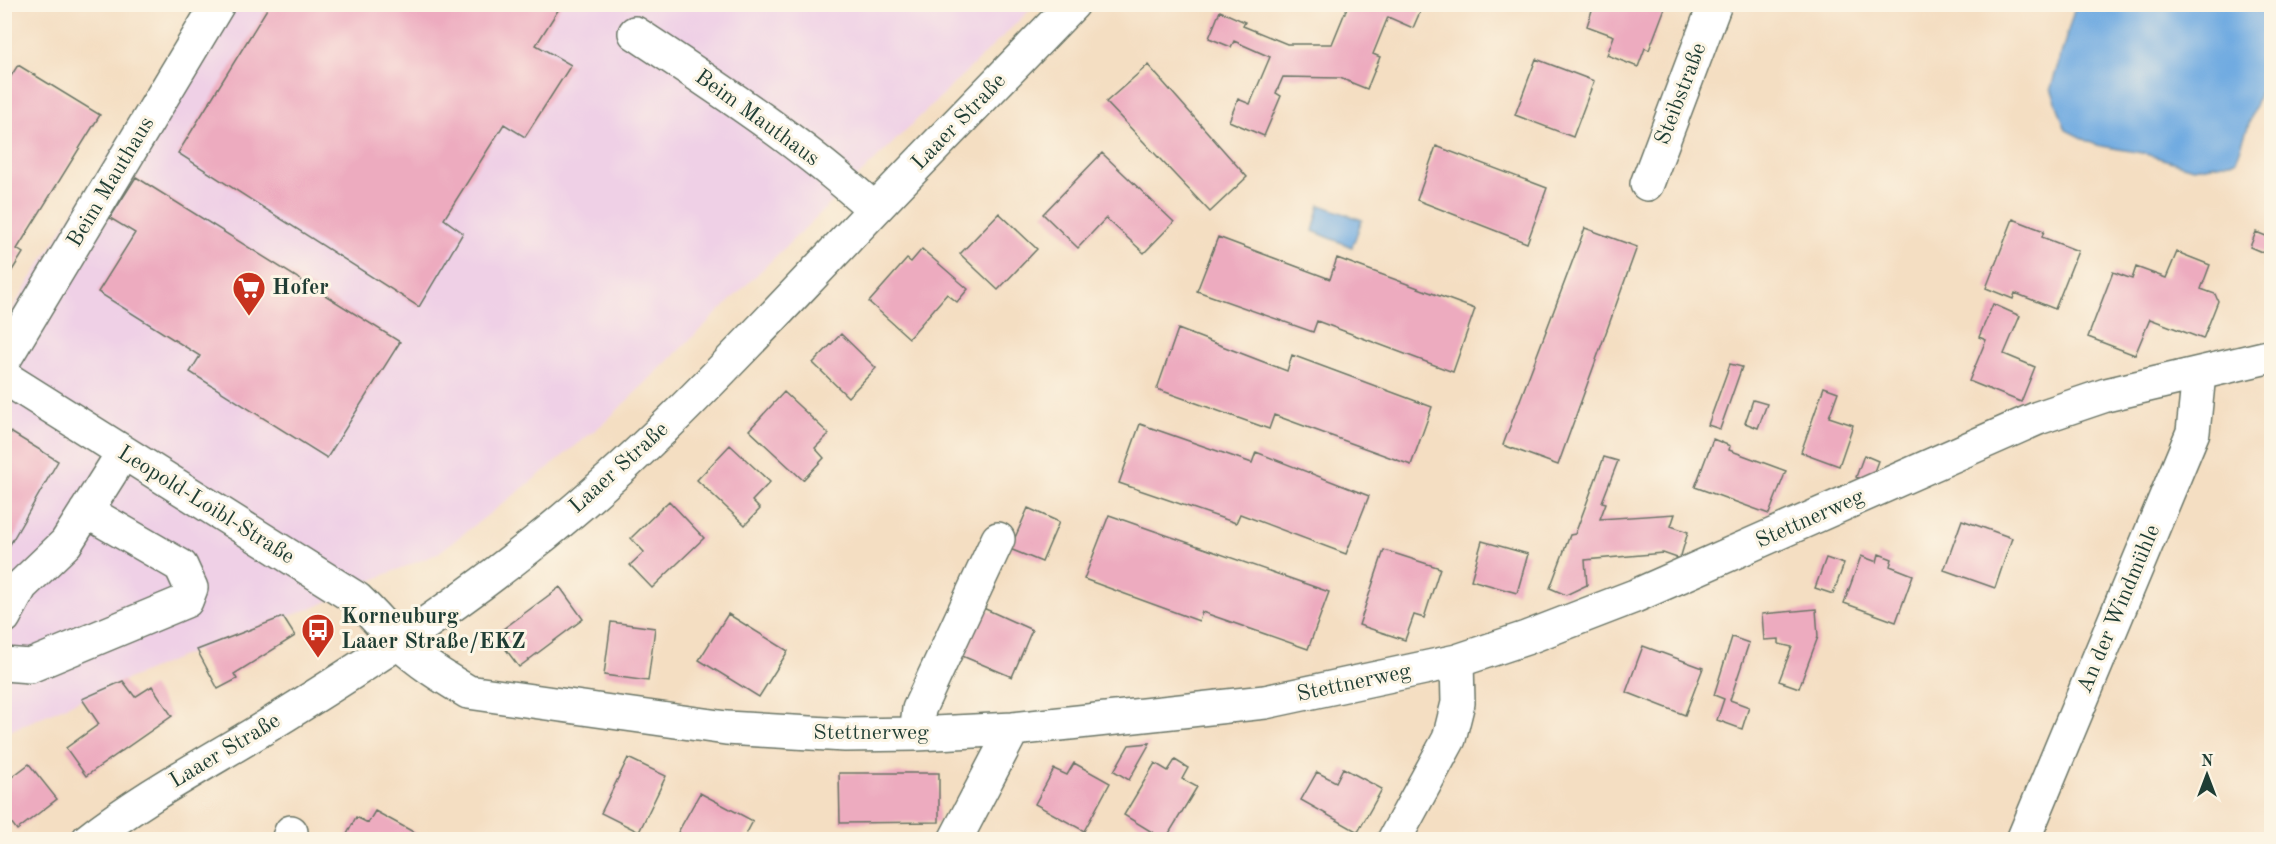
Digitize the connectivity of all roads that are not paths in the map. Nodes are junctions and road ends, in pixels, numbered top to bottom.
1 (218, 4) edge
2 (1073, 4) edge
3 (1715, 4) edge
4 (635, 33) dead end
5 (1647, 184) dead end
6 (874, 209) junction
7 (2271, 356) edge
8 (4, 360) edge
9 (2199, 374) junction
10 (4, 377) edge
11 (123, 453) junction
12 (86, 511) junction
13 (998, 539) dead end
14 (4, 617) edge
15 (399, 642) junction
16 (1457, 661) junction
17 (4, 664) edge
18 (1013, 729) junction
19 (916, 734) junction
20 (88, 840) edge
21 (955, 840) edge
22 (1394, 840) edge
23 (2023, 840) edge

1 - 8 street, Beim Mauthaus
2 - 6 street, Laaer Straße
3 - 5 street, Steibstraße
4 - 6 street, Beim Mauthaus
6 - 15 street, Laaer Straße
7 - 9 street, Stettnerweg
9 - 16 street, Stettnerweg
9 - 23 street, An der Windmühle
10 - 11 street, Leopold-Loibl-Straße
11 - 12 street
11 - 15 street, Leopold-Loibl-Straße
12 - 14 street
12 - 17 street
13 - 19 street
15 - 19 street, Stettnerweg
15 - 20 street, Laaer Straße
16 - 18 street, Stettnerweg
16 - 22 street
18 - 19 street, Stettnerweg
18 - 21 street

